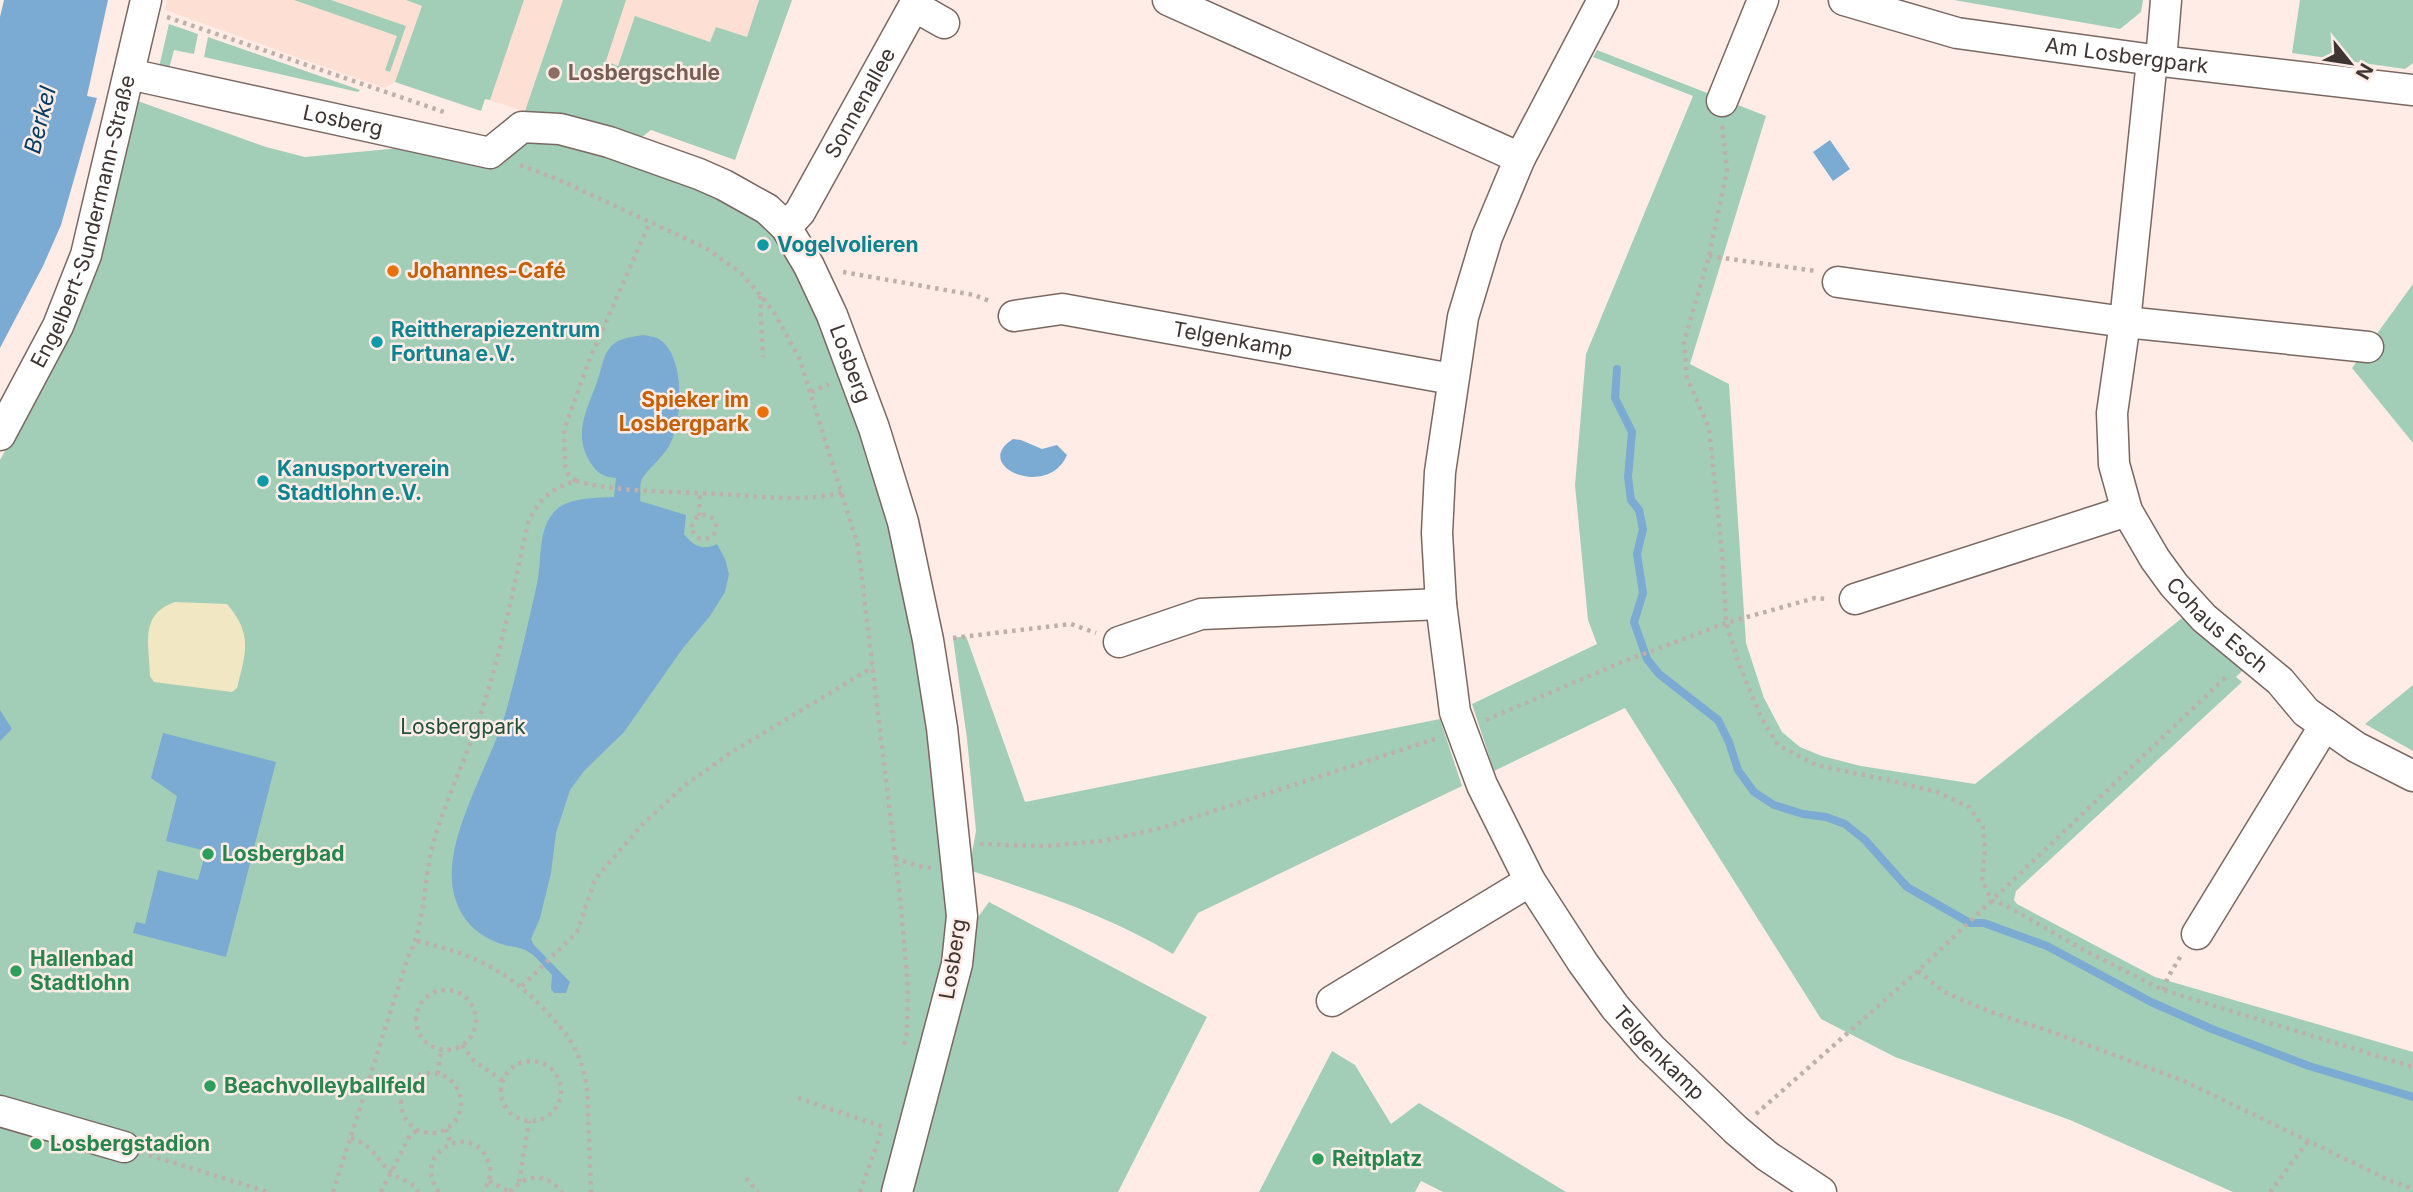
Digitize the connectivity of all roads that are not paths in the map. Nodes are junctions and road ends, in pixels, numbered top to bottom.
1 (1168, 0) edge
2 (1604, 0) edge
3 (1763, 0) edge
4 (1844, 0) edge
5 (2166, 0) edge
6 (145, 5) edge
7 (944, 23) dead end
8 (2157, 61) junction
9 (129, 75) junction
10 (2413, 90) edge
11 (1722, 101) road end
12 (1520, 158) junction
13 (786, 227) junction
14 (1838, 282) road end
15 (1014, 316) road end
16 (2125, 322) junction
17 (2368, 346) dead end
18 (1452, 379) junction
19 (0, 435) edge
20 (2127, 511) junction
21 (1855, 599) road end
22 (1441, 604) junction
23 (1119, 642) road end
24 (2325, 725) junction
25 (2413, 776) edge
26 (1530, 881) junction
27 (2197, 934) road end
28 (1332, 1001) dead end
29 (0, 1111) edge
30 (124, 1147) road end
31 (897, 1192) edge
32 (1821, 1192) edge

1 - 12 street
2 - 12 street, Telgenkamp
3 - 11 street
4 - 8 street, Am Losbergpark
5 - 8 street, Cohaus Esch
6 - 9 street, Engelbert-Sundermann-Straße
7 - 13 street, Sonnenallee
8 - 10 street, Am Losbergpark
8 - 16 street, Cohaus Esch
9 - 13 street, Losberg
9 - 19 street, Engelbert-Sundermann-Straße
12 - 18 street, Telgenkamp
13 - 31 street, Losberg
14 - 16 street
15 - 18 street, Telgenkamp
16 - 17 street
16 - 20 street, Cohaus Esch
18 - 22 street, Telgenkamp
20 - 21 street
20 - 24 street, Cohaus Esch
22 - 23 street
22 - 26 street, Telgenkamp
24 - 25 street, Cohaus Esch
24 - 27 street
26 - 28 street
26 - 32 street, Telgenkamp
29 - 30 street

